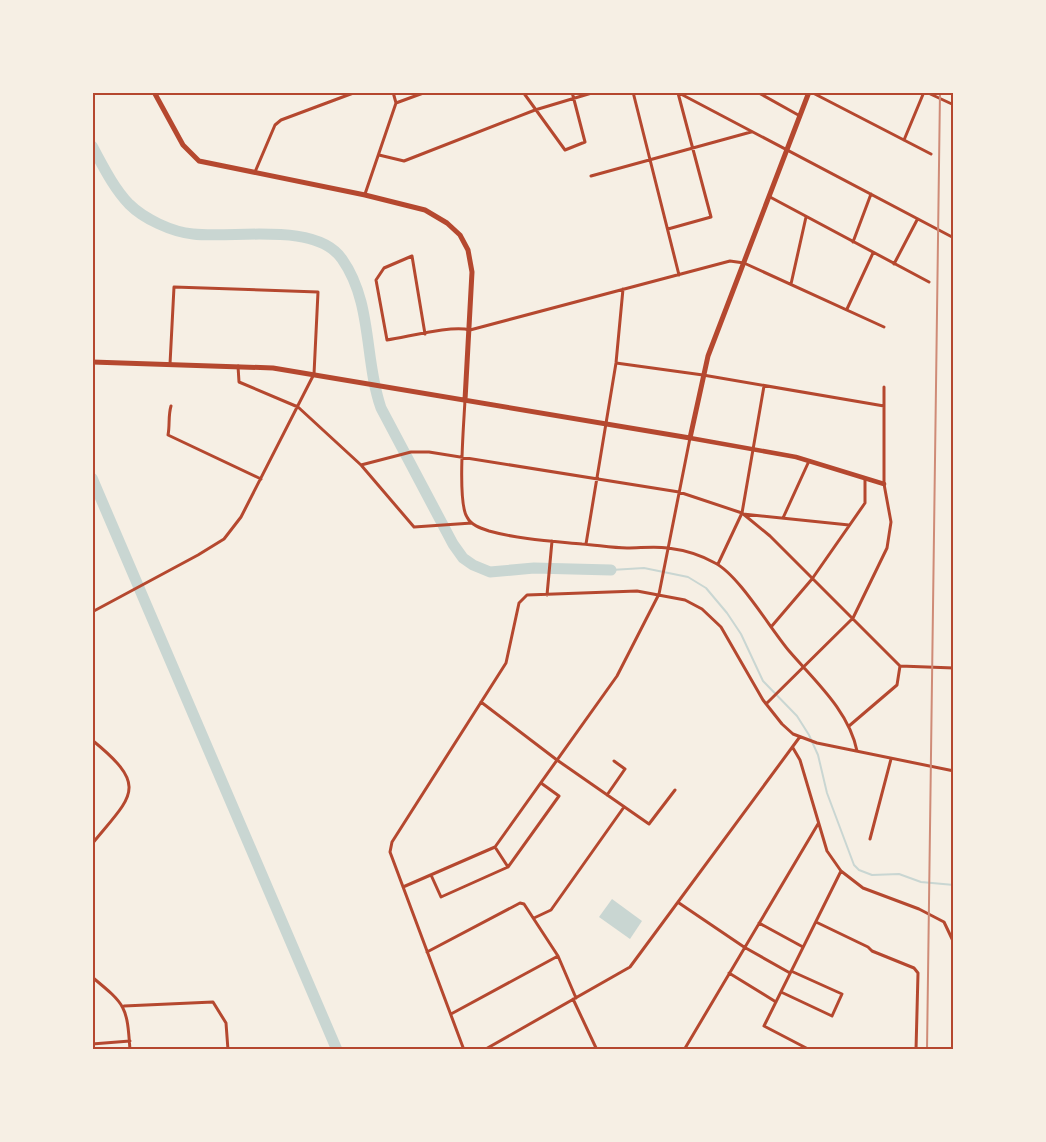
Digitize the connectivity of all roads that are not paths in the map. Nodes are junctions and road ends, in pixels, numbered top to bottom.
1 (356, 92) edge
2 (392, 92) edge
3 (426, 92) edge
4 (523, 92) edge
5 (572, 92) edge
6 (595, 92) edge
7 (634, 92) edge
8 (757, 92) edge
9 (810, 92) edge
10 (925, 92) edge
11 (155, 93) edge
12 (678, 93) edge
13 (574, 98) junction
14 (396, 104) junction
15 (954, 105) edge
16 (535, 110) junction
17 (801, 116) junction
18 (752, 132) junction
19 (904, 140) junction
20 (693, 148) junction
21 (788, 150) junction
22 (931, 154) dead end
23 (378, 155) junction
24 (650, 160) junction
25 (255, 174) junction
26 (591, 176) dead end
27 (871, 194) junction
28 (365, 195) junction
29 (770, 197) junction
30 (806, 217) junction
31 (918, 220) junction
32 (668, 228) junction
33 (954, 238) edge
34 (853, 242) junction
35 (873, 253) junction
36 (744, 263) junction
37 (894, 264) junction
38 (679, 275) junction
39 (929, 282) dead end
40 (791, 284) junction
41 (623, 289) junction
42 (953, 304) edge
43 (846, 309) junction
44 (954, 324) edge
45 (884, 327) dead end
46 (470, 330) junction
47 (425, 334) junction
48 (92, 362) edge
49 (616, 363) junction
50 (170, 364) junction
51 (238, 366) junction
52 (314, 374) junction
53 (702, 374) junction
54 (764, 386) junction
55 (884, 387) dead end
56 (465, 400) junction
57 (172, 406) dead end
58 (884, 406) junction
59 (298, 407) junction
60 (606, 424) junction
61 (690, 438) junction
62 (753, 449) junction
63 (462, 455) junction
64 (809, 461) junction
65 (361, 465) junction
66 (597, 477) junction
67 (865, 478) junction
68 (261, 479) junction
69 (884, 484) junction
70 (679, 492) junction
71 (742, 513) junction
72 (783, 518) junction
73 (472, 523) junction
74 (849, 525) junction
75 (552, 541) junction
76 (586, 544) junction
77 (670, 548) junction
78 (718, 564) junction
79 (812, 579) junction
80 (659, 594) junction
81 (547, 595) junction
82 (92, 612) edge
83 (853, 618) junction
84 (771, 627) junction
85 (802, 666) junction
86 (900, 666) junction
87 (954, 668) edge
88 (481, 702) junction
89 (766, 704) junction
90 (848, 726) junction
91 (799, 738) junction
92 (92, 740) edge
93 (793, 748) junction
94 (857, 751) junction
95 (891, 759) junction
96 (557, 760) junction
97 (614, 761) dead end
98 (954, 771) edge
99 (541, 783) junction
100 (675, 790) dead end
101 (607, 795) junction
102 (624, 807) junction
103 (818, 823) junction
104 (870, 839) dead end
105 (92, 844) edge
106 (495, 847) junction
107 (508, 867) junction
108 (841, 871) junction
109 (431, 875) junction
110 (403, 887) junction
111 (679, 903) junction
112 (534, 918) junction
113 (816, 922) junction
114 (759, 923) junction
115 (954, 942) edge
116 (744, 947) junction
117 (803, 947) junction
118 (427, 952) junction
119 (558, 956) junction
120 (791, 972) junction
121 (729, 973) junction
122 (92, 977) edge
123 (781, 992) junction
124 (575, 998) junction
125 (776, 1002) junction
126 (124, 1006) junction
127 (451, 1014) junction
128 (130, 1041) junction
129 (92, 1044) edge
130 (130, 1050) edge
131 (228, 1050) edge
132 (464, 1050) edge
133 (484, 1050) edge
134 (597, 1050) edge
135 (684, 1050) edge
136 (810, 1050) edge
137 (916, 1050) edge

1 - 25 street
2 - 14 street
3 - 14 street
4 - 16 street
5 - 13 street
6 - 13 street
7 - 24 street
8 - 17 street
9 - 17 main road
9 - 19 street
10 - 15 street
10 - 19 street
11 - 25 main road
12 - 18 street
12 - 20 street
13 - 16 street
13 - 16 street
14 - 23 street
16 - 23 street
17 - 21 main road
18 - 20 street
18 - 21 street
19 - 22 street
20 - 24 street
20 - 32 street
21 - 27 street
21 - 29 main road
23 - 28 street
24 - 26 street
24 - 32 street
25 - 28 main road
27 - 31 street
27 - 34 street
28 - 46 main road
29 - 30 street
29 - 36 main road
30 - 34 street
30 - 40 street
31 - 33 street
31 - 37 street
32 - 38 street
34 - 35 street
35 - 37 street
35 - 43 street
36 - 38 street
36 - 40 street
36 - 53 main road
37 - 39 street
38 - 41 street
40 - 43 street
41 - 46 street
41 - 49 street
42 - 44 street
43 - 45 street
46 - 47 street
46 - 56 main road
47 - 47 street
48 - 50 main road
49 - 53 street
49 - 60 street
50 - 51 main road
50 - 52 street
51 - 52 main road
51 - 59 street
52 - 56 main road
52 - 59 street
53 - 54 street
53 - 61 main road
54 - 58 street
54 - 62 street
55 - 58 street
56 - 60 main road
56 - 63 street
57 - 68 street
58 - 69 street
59 - 65 street
59 - 68 street
60 - 61 main road
60 - 66 street
61 - 62 main road
61 - 70 street
62 - 64 main road
62 - 71 street
63 - 65 street
63 - 66 street
63 - 73 street
64 - 67 main road
64 - 72 street
65 - 73 street
66 - 70 street
66 - 76 street
67 - 69 main road
67 - 74 street
68 - 82 street
69 - 83 street
70 - 71 street
70 - 77 street
71 - 72 street
71 - 78 street
71 - 79 street
72 - 74 street
73 - 75 street
74 - 79 street
75 - 76 street
75 - 81 street
76 - 77 street
77 - 78 street
77 - 80 street
78 - 84 street
79 - 83 street
79 - 84 street
80 - 81 street
80 - 89 street
80 - 96 street
81 - 88 street
83 - 85 street
83 - 86 street
84 - 85 street
85 - 89 street
85 - 90 street
86 - 87 street
86 - 90 street
88 - 96 street
88 - 110 street
89 - 91 street
90 - 94 street
91 - 93 street
91 - 94 street
92 - 105 street
93 - 103 street
93 - 111 street
94 - 95 street
95 - 98 street
95 - 104 street
96 - 99 street
96 - 101 street
97 - 101 street
99 - 106 street
99 - 107 street
100 - 102 street
101 - 102 street
102 - 112 street
103 - 108 street
103 - 114 street
106 - 107 street
106 - 109 street
107 - 109 street
108 - 113 street
108 - 115 street
109 - 110 street
110 - 118 street
111 - 116 street
111 - 124 street
112 - 118 street
112 - 119 street
113 - 117 street
113 - 137 street
114 - 116 street
114 - 117 street
116 - 120 street
116 - 121 street
117 - 120 street
118 - 127 street
119 - 124 street
119 - 127 street
120 - 123 street
120 - 123 street
121 - 125 street
121 - 135 street
122 - 126 street
123 - 125 street
124 - 133 street
124 - 134 street
125 - 136 street
126 - 128 street
126 - 131 street
127 - 132 street
128 - 129 street
128 - 130 street

